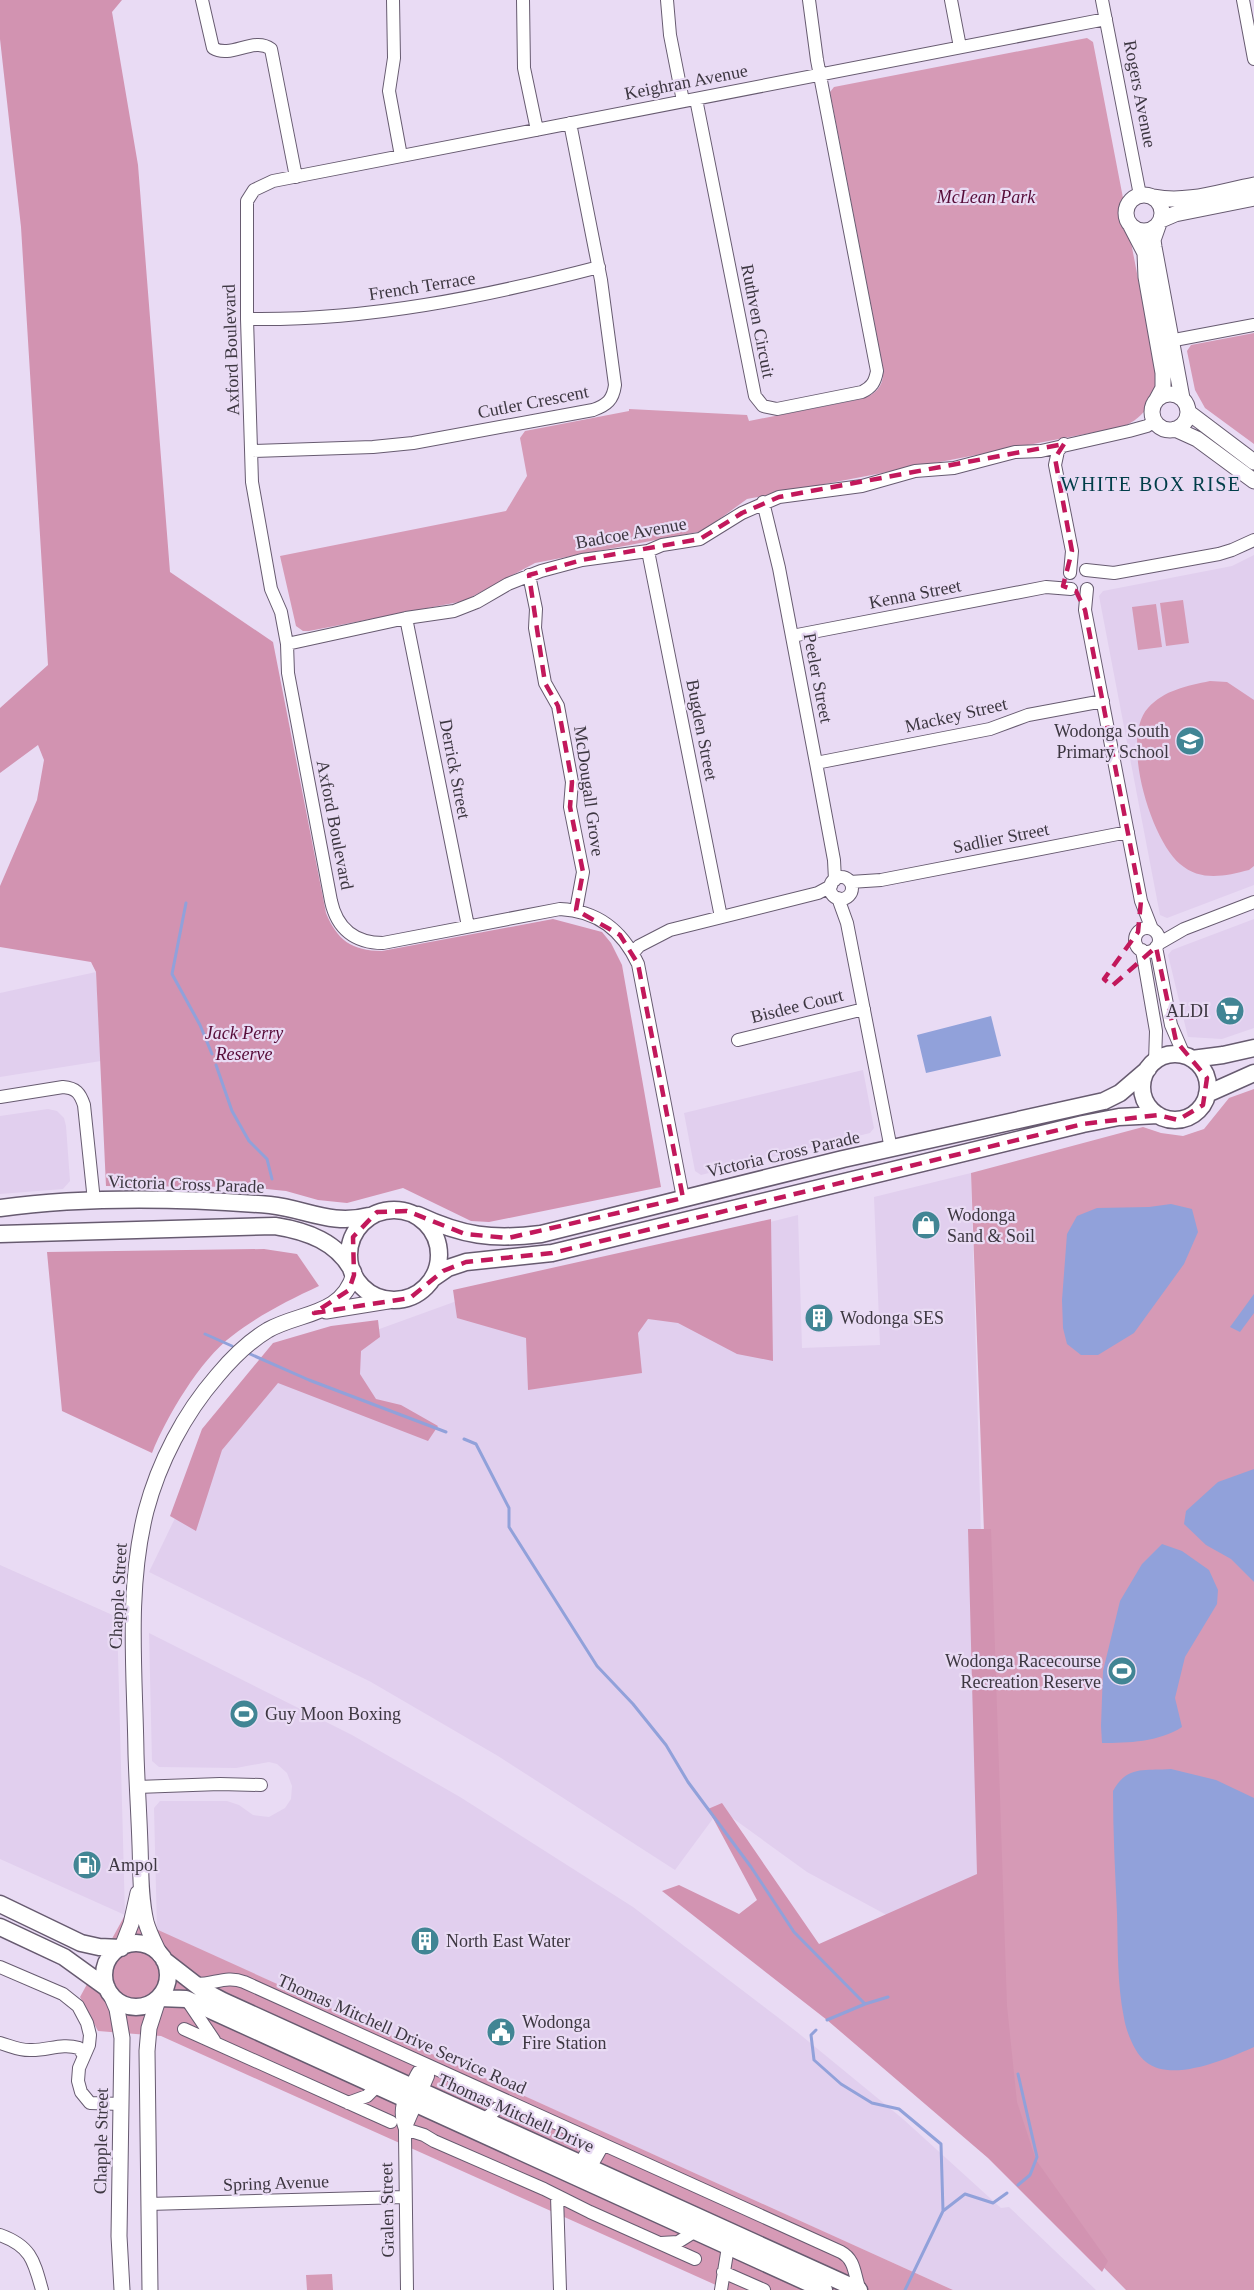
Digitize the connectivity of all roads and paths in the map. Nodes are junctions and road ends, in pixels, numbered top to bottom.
1 (202, 0) edge
2 (393, 0) edge
3 (523, 0) edge
4 (667, 0) edge
5 (809, 0) edge
6 (951, 0) edge
7 (1102, 0) edge
8 (1243, 0) edge
9 (1106, 19) junction
10 (960, 47) junction
11 (1254, 59) edge
12 (820, 74) junction
13 (696, 99) junction
14 (683, 101) junction
15 (570, 123) junction
16 (537, 130) junction
17 (401, 156) junction
18 (296, 177) junction
19 (273, 181) joint
20 (1254, 185) edge
21 (1147, 196) junction
22 (1254, 198) edge
23 (1160, 222) junction
24 (1131, 226) junction
25 (599, 267) junction
26 (247, 319) junction
27 (1254, 325) edge
28 (1164, 342) junction
29 (1156, 401) junction
30 (1185, 405) junction
31 (1155, 421) junction
32 (1175, 429) junction
33 (1064, 444) junction
34 (252, 452) junction
35 (1254, 462) edge
36 (1254, 481) edge
37 (763, 502) junction
38 (1254, 540) edge
39 (648, 551) junction
40 (1072, 551) junction
41 (1085, 570) junction
42 (1114, 573) junction
43 (1069, 574) junction
44 (529, 575) junction
45 (1046, 587) junction
46 (1081, 588) junction
47 (406, 618) junction
48 (792, 636) junction
49 (287, 644) junction
50 (1103, 701) junction
51 (816, 763) junction
52 (1128, 832) junction
53 (841, 888) junction
54 (1141, 901) junction
55 (1254, 902) edge
56 (576, 910) junction
57 (721, 917) junction
58 (468, 926) junction
59 (1153, 929) junction
60 (1184, 929) junction
61 (1138, 932) junction
62 (1157, 945) junction
63 (1142, 950) junction
64 (633, 953) junction
65 (864, 1009) junction
66 (738, 1040) dead end
67 (1254, 1048) edge
68 (1188, 1057) junction
69 (1151, 1065) junction
70 (1254, 1073) edge
71 (1207, 1094) junction
72 (0, 1097) edge
73 (1158, 1115) junction
74 (891, 1149) junction
75 (843, 1159) junction
76 (849, 1181) junction
77 (683, 1198) junction
78 (94, 1201) junction
79 (0, 1208) edge
80 (418, 1215) junction
81 (369, 1216) junction
82 (688, 1221) junction
83 (0, 1234) edge
84 (353, 1273) junction
85 (432, 1279) junction
86 (388, 1301) junction
87 (314, 1313) junction
88 (261, 1785) dead end
89 (137, 1787) junction
90 (141, 1884) junction
91 (0, 1904) edge
92 (0, 1927) edge
93 (121, 1948) junction
94 (162, 1957) junction
95 (0, 1967) edge
96 (195, 1984) junction
97 (109, 1991) junction
98 (184, 1998) junction
99 (159, 1999) junction
100 (184, 2029) dead end
101 (0, 2043) edge
102 (217, 2043) junction
103 (84, 2056) junction
104 (426, 2065) junction
105 (376, 2079) junction
106 (412, 2095) junction
107 (507, 2101) junction
108 (348, 2103) junction
109 (122, 2104) junction
110 (484, 2120) junction
111 (391, 2122) dead end
112 (457, 2124) junction
113 (405, 2129) junction
114 (597, 2143) junction
115 (583, 2172) junction
116 (557, 2196) junction
117 (405, 2197) junction
118 (148, 2204) junction
119 (688, 2213) junction
120 (694, 2232) junction
121 (0, 2235) edge
122 (728, 2239) junction
123 (660, 2243) junction
124 (695, 2259) dead end
125 (723, 2272) junction
126 (42, 2290) edge
127 (122, 2290) edge
128 (150, 2290) edge
129 (407, 2290) edge
130 (560, 2290) edge
131 (722, 2290) edge
132 (764, 2290) edge
133 (824, 2290) edge
134 (859, 2290) edge

1 - 18 street
2 - 17 street
3 - 16 street
4 - 14 street
5 - 12 street, Ruthven Circuit
6 - 10 street
7 - 9 street, Rogers Avenue
8 - 11 street
9 - 10 street, Keighran Avenue
9 - 21 street, Rogers Avenue
10 - 12 street, Keighran Avenue
12 - 13 street, Keighran Avenue
12 - 13 street, Ruthven Circuit
13 - 14 street, Keighran Avenue
14 - 15 street, Keighran Avenue
15 - 16 street, Keighran Avenue
15 - 25 street, Cutler Crescent
16 - 17 street, Keighran Avenue
17 - 18 street, Keighran Avenue
18 - 19 street, Keighran Avenue
19 - 26 street, Axford Boulevard
20 - 21 street
21 - 23 street, Rogers Avenue
21 - 24 street, Rogers Avenue
22 - 23 street
23 - 24 street
23 - 28 street, Rogers Avenue
24 - 28 street, Rogers Avenue
25 - 26 street, French Terrace
25 - 34 street, Cutler Crescent
26 - 34 street, Axford Boulevard
27 - 28 street
28 - 29 street, Rogers Avenue
28 - 30 street, Rogers Avenue
29 - 30 street
29 - 31 street
30 - 32 street
30 - 35 street
31 - 32 street
31 - 33 street, Badcoe Avenue
32 - 36 street
33 - 37 street, Badcoe Avenue
33 - 40 street
34 - 49 street, Axford Boulevard
37 - 39 street, Badcoe Avenue
37 - 48 street, Peeler Street
38 - 42 street, Kenna Street
39 - 44 street, Badcoe Avenue
39 - 57 street, Bugden Street
40 - 41 street
40 - 43 street
41 - 42 street, Kenna Street
41 - 43 street
41 - 46 street
42 - 46 street, Kenna Street
43 - 45 street, Kenna Street
43 - 46 street
44 - 47 street, Badcoe Avenue
44 - 56 street, McDougall Grove
45 - 46 street, Kenna Street
45 - 48 street, Kenna Street
46 - 50 street
47 - 49 street, Badcoe Avenue
47 - 58 street, Derrick Street
48 - 51 street, Peeler Street
49 - 58 street, Axford Boulevard
50 - 51 street, Mackey Street
50 - 52 street
51 - 53 street, Peeler Street
52 - 53 street, Sadlier Street
52 - 54 street
53 - 57 street, Sadlier Street
53 - 65 street, Peeler Street
54 - 59 street
54 - 61 street
55 - 60 street
56 - 58 street, Axford Boulevard
56 - 64 street, Axford Boulevard
57 - 64 street, Sadlier Street
59 - 60 street
59 - 61 street
59 - 62 street
60 - 62 street
61 - 63 street
62 - 63 street
62 - 68 street
63 - 69 street
64 - 77 street, Axford Boulevard
65 - 66 street, Bisdee Court
65 - 74 street, Peeler Street
67 - 68 main road
68 - 69 main road
68 - 71 main road
69 - 73 main road
69 - 74 main road, Victoria Cross Parade
70 - 71 main road
71 - 73 main road
72 - 78 street
73 - 76 main road
74 - 75 main road, Victoria Cross Parade
75 - 76 main road
75 - 77 main road, Victoria Cross Parade
76 - 82 main road
77 - 80 main road, Victoria Cross Parade
77 - 82 main road
78 - 79 main road, Victoria Cross Parade
78 - 81 main road, Victoria Cross Parade
80 - 81 main road
80 - 85 main road
81 - 84 main road
82 - 85 main road
83 - 84 main road
84 - 86 main road
84 - 87 street, Chapple Street
85 - 86 main road
86 - 87 street, Chapple Street
87 - 89 street, Chapple Street
88 - 89 street
89 - 90 street, Chapple Street
90 - 93 street, Chapple Street
90 - 94 street, Chapple Street
91 - 93 main road
92 - 97 main road
93 - 94 main road
93 - 97 main road
94 - 96 main road, Thomas Mitchell Drive
94 - 99 main road
95 - 103 street
96 - 104 street, Thomas Mitchell Drive Service Road
96 - 105 main road, Thomas Mitchell Drive
97 - 99 main road
97 - 109 street, Chapple Street
98 - 99 main road, Thomas Mitchell Drive
98 - 102 street
98 - 105 main road, Thomas Mitchell Drive
99 - 118 street
100 - 102 street
101 - 103 street
102 - 108 street
103 - 109 street
104 - 106 street, Gralen Street
104 - 107 street, Thomas Mitchell Drive Service Road
105 - 106 main road, Thomas Mitchell Drive
105 - 108 street
106 - 110 main road, Thomas Mitchell Drive
106 - 112 main road, Thomas Mitchell Drive
106 - 113 street, Gralen Street
107 - 110 street
107 - 114 street, Thomas Mitchell Drive Service Road
108 - 111 street
109 - 127 street, Chapple Street
110 - 112 main road
110 - 115 main road, Thomas Mitchell Drive
112 - 115 main road, Thomas Mitchell Drive
113 - 116 street
113 - 117 street, Gralen Street
114 - 115 street
114 - 134 street, Thomas Mitchell Drive Service Road
115 - 119 main road, Thomas Mitchell Drive
115 - 120 main road, Thomas Mitchell Drive
116 - 123 street
116 - 130 street
117 - 118 street, Spring Avenue
117 - 129 street, Gralen Street
118 - 128 street
119 - 120 main road
119 - 122 main road, Thomas Mitchell Drive
120 - 122 main road, Thomas Mitchell Drive
120 - 123 street
121 - 126 street
122 - 125 street
122 - 133 main road, Thomas Mitchell Drive
122 - 134 main road, Thomas Mitchell Drive
123 - 124 street
125 - 131 street
125 - 132 street

